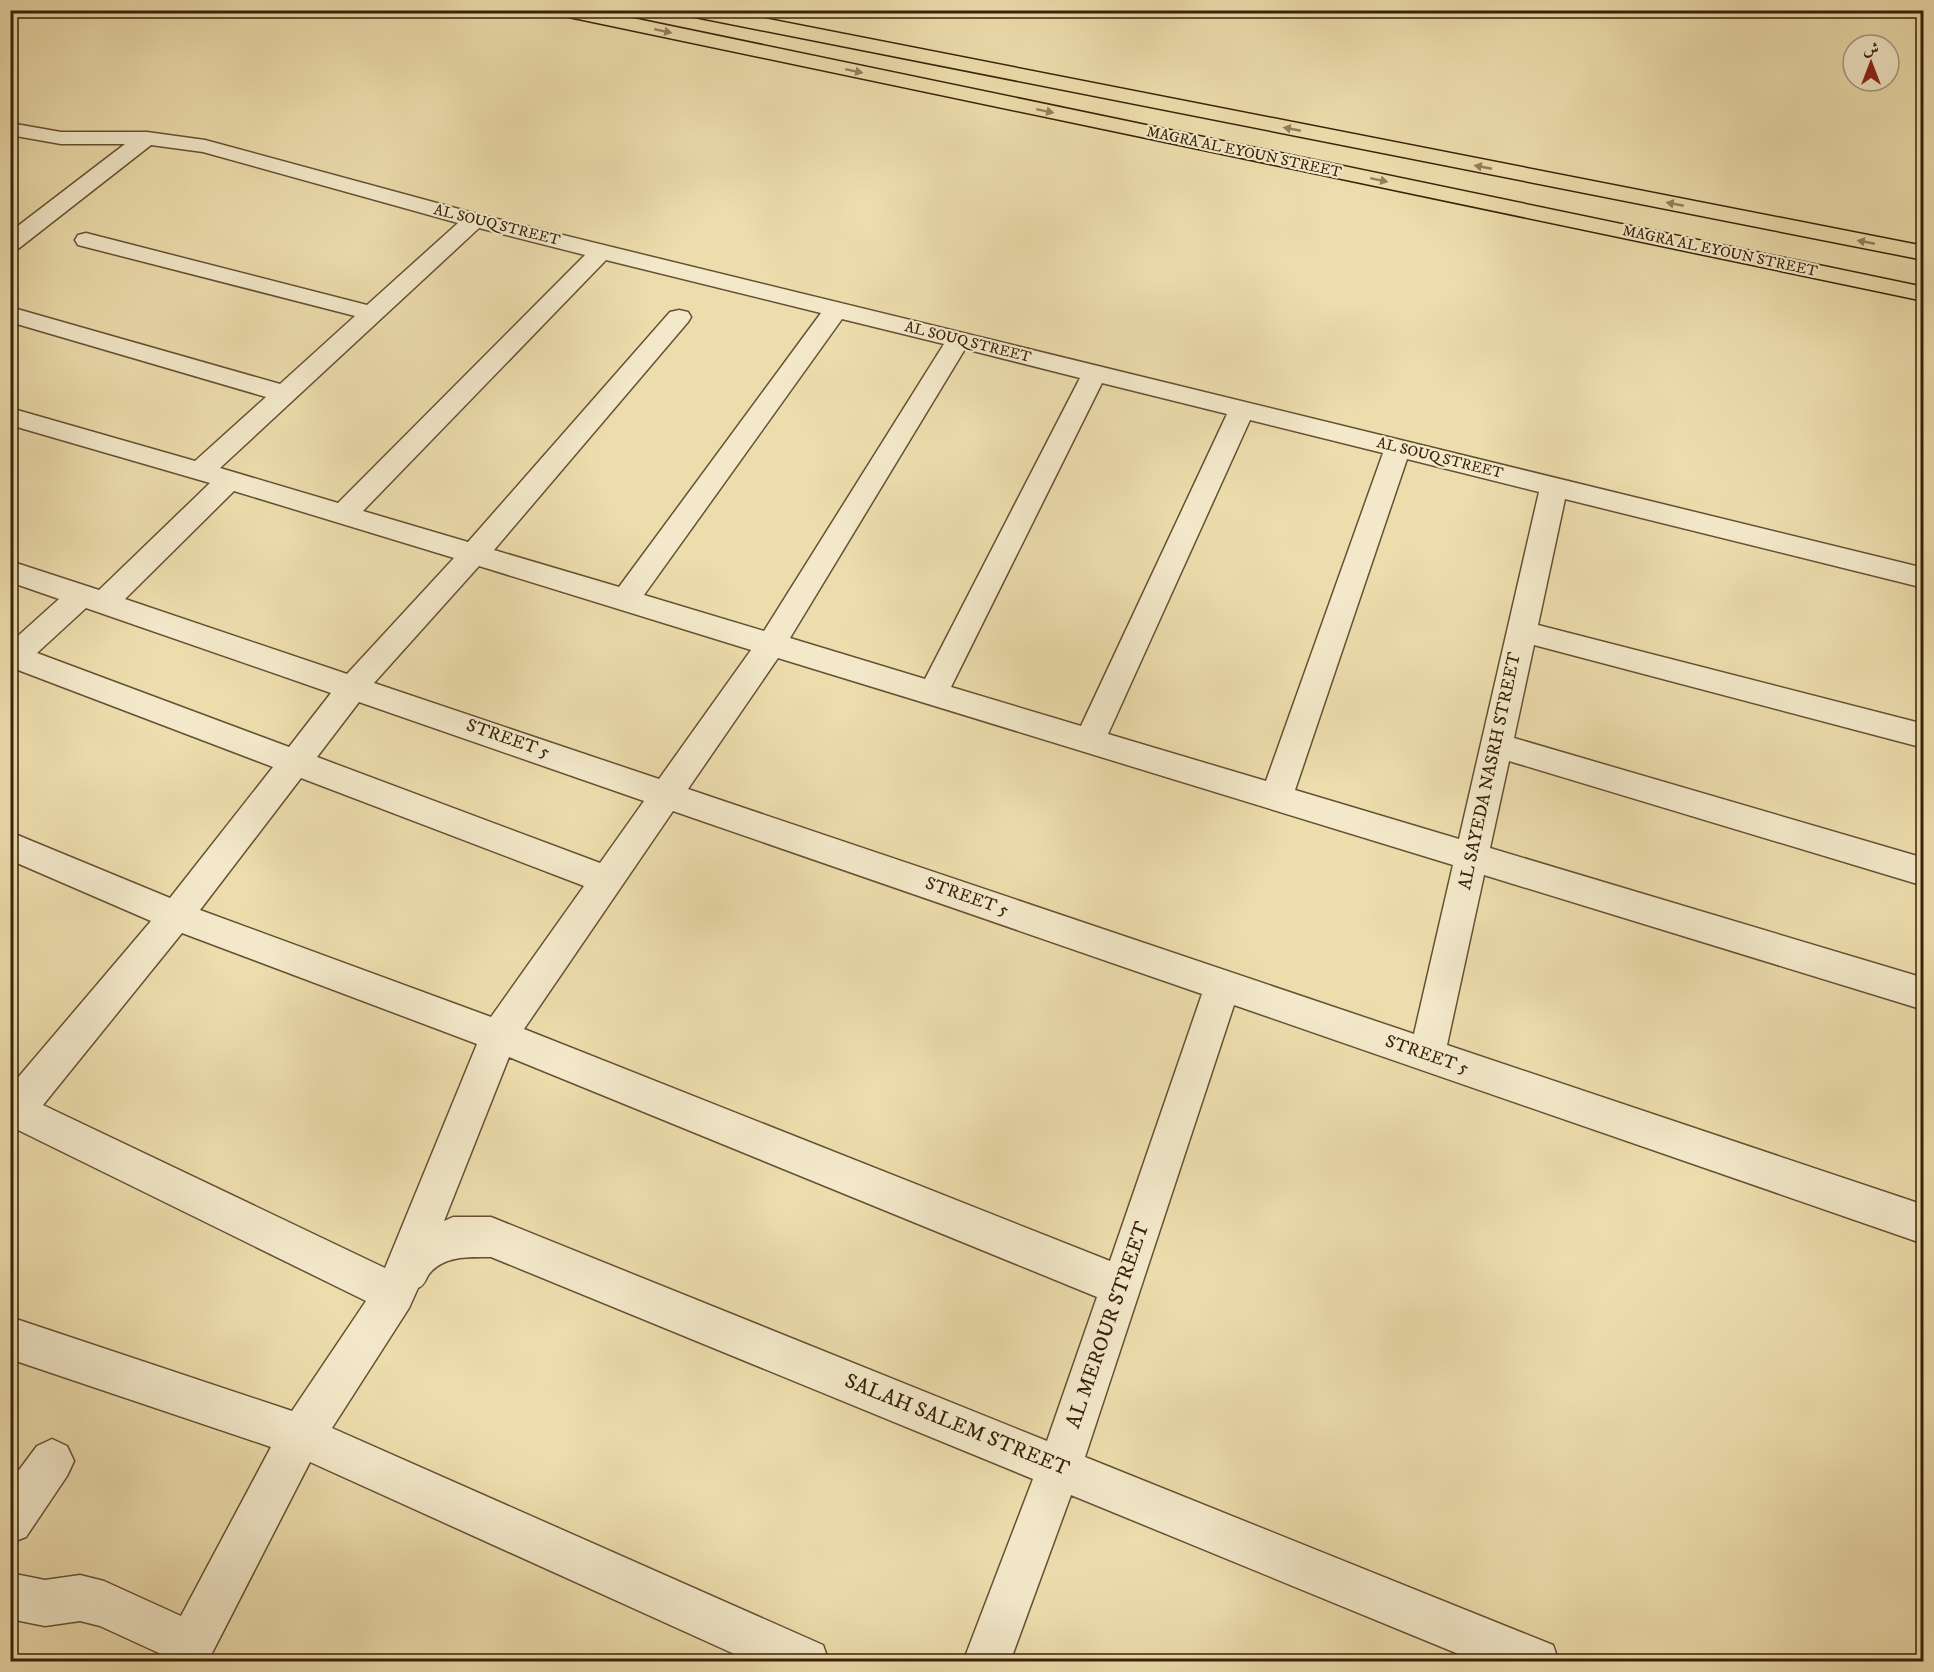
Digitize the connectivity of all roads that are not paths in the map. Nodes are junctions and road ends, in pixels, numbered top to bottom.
1 (564, 10) edge
2 (690, 10) edge
3 (10, 129) edge
4 (147, 138) junction
5 (474, 220) junction
6 (86, 240) dead end
7 (10, 244) edge
8 (602, 251) junction
9 (1923, 253) edge
10 (1923, 294) edge
11 (837, 309) junction
12 (372, 313) junction
13 (10, 314) edge
14 (679, 317) dead end
15 (959, 339) junction
16 (1095, 373) junction
17 (285, 394) junction
18 (1242, 409) junction
19 (10, 416) edge
20 (1398, 448) junction
21 (215, 476) junction
22 (1554, 487) junction
23 (343, 515) junction
24 (474, 554) junction
25 (10, 571) edge
26 (1923, 578) edge
27 (94, 599) junction
28 (625, 600) junction
29 (1521, 631) junction
30 (771, 644) junction
31 (12, 658) edge
32 (354, 686) junction
33 (933, 693) junction
34 (1923, 736) edge
35 (1090, 740) junction
36 (1496, 745) junction
37 (295, 762) junction
38 (668, 794) junction
39 (1276, 797) junction
40 (10, 845) edge
41 (1472, 856) junction
42 (1923, 872) edge
43 (608, 880) junction
44 (176, 916) junction
45 (1223, 985) junction
46 (1923, 994) edge
47 (500, 1036) junction
48 (1427, 1054) junction
49 (13, 1113) edge
50 (1923, 1226) edge
51 (1121, 1286) junction
52 (395, 1294) junction
53 (10, 1338) edge
54 (301, 1436) junction
55 (52, 1461) dead end
56 (1060, 1467) junction
57 (10, 1521) edge
58 (10, 1596) edge
59 (186, 1653) edge
60 (806, 1662) edge
61 (986, 1662) edge
62 (1536, 1662) edge

1 -> 10 main road, MAGRA AL EYOUN STREET
9 -> 2 main road, MAGRA AL EYOUN STREET
3 - 4 street, AL SOUQ STREET
4 - 5 street, AL SOUQ STREET
4 - 7 street
5 - 8 street, AL SOUQ STREET
5 - 12 street
6 - 12 street
8 - 11 street, AL SOUQ STREET
8 - 23 street
11 - 15 street, AL SOUQ STREET
11 - 28 street
12 - 17 street
13 - 17 street
14 - 24 street
15 - 16 street, AL SOUQ STREET
15 - 30 street
16 - 18 street, AL SOUQ STREET
16 - 33 street
17 - 21 street
18 - 20 street, AL SOUQ STREET
18 - 35 street
19 - 21 street
20 - 22 street, AL SOUQ STREET
20 - 39 street
21 - 23 street
21 - 27 street
22 - 26 street, AL SOUQ STREET
22 - 29 street, AL SAYEDA NASRH STREET
23 - 24 street
24 - 28 street
24 - 32 street
25 - 27 street, STREET 5
27 - 31 street
27 - 32 street, STREET 5
28 - 30 street
29 - 34 street
29 - 36 street, AL SAYEDA NASRH STREET
30 - 33 street
30 - 38 street
31 - 37 street
32 - 37 street
32 - 38 street, STREET 5
33 - 35 street
35 - 39 street
36 - 41 street, AL SAYEDA NASRH STREET
36 - 42 street
37 - 43 street
37 - 44 street
38 - 43 street
38 - 45 street, STREET 5
39 - 41 street
40 - 44 street
41 - 46 street
41 - 48 street, AL SAYEDA NASRH STREET
43 - 47 street
44 - 47 street
44 - 49 street
45 - 48 street, STREET 5
45 - 51 street, AL MEROUR STREET
47 - 51 street
47 - 52 street
48 - 50 street, STREET 5
49 - 52 street
51 - 56 street, AL MEROUR STREET
52 - 54 street
52 - 56 street, SALAH SALEM STREET
53 - 54 street
54 - 59 street
54 - 60 street
55 - 57 street
56 - 61 street, AL MEROUR STREET
56 - 62 street, SALAH SALEM STREET
58 - 59 street

